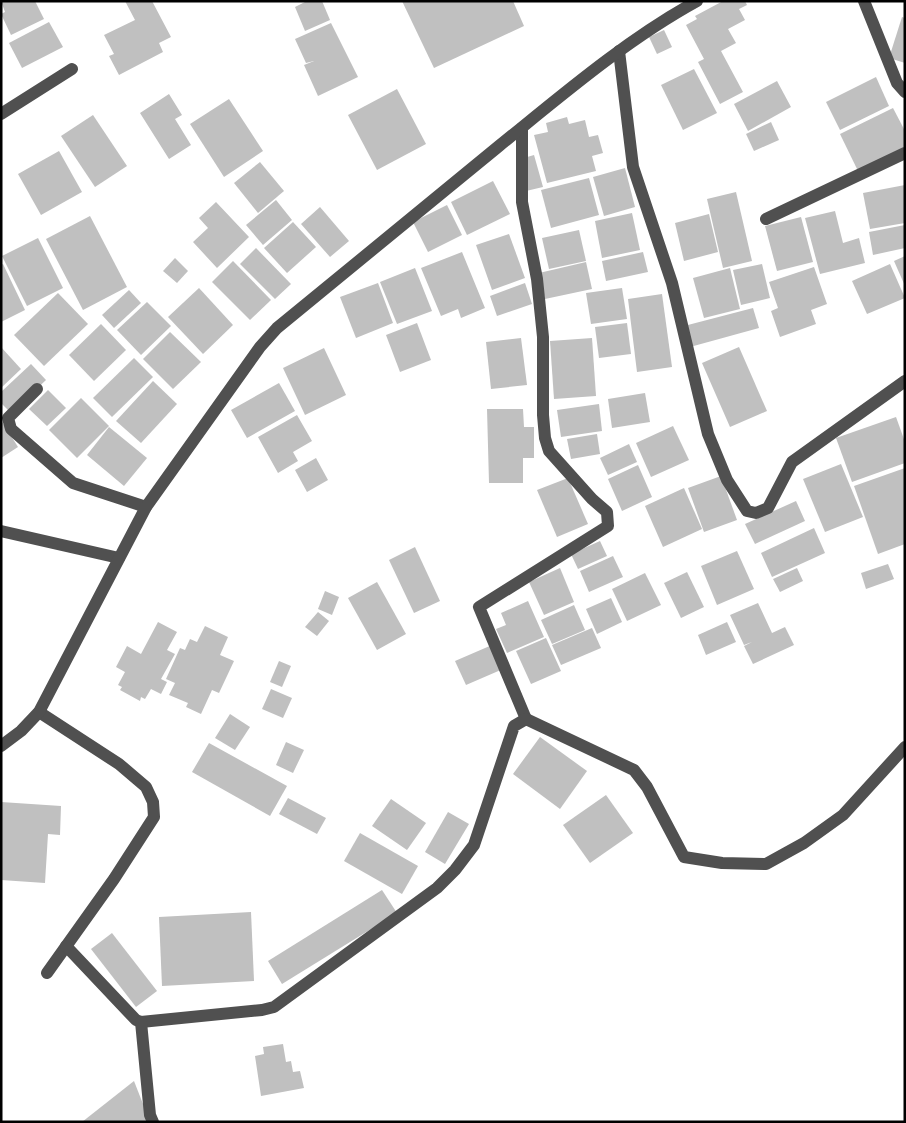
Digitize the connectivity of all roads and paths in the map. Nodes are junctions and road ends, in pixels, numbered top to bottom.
1 (697, 1) edge
2 (864, 1) edge
3 (619, 52) junction
4 (72, 69) dead end
5 (905, 92) edge
6 (1, 114) edge
7 (522, 128) junction
8 (905, 153) edge
9 (766, 219) dead end
10 (905, 381) edge
11 (37, 389) dead end
12 (146, 507) junction
13 (1, 531) edge
14 (119, 558) junction
15 (39, 712) junction
16 (526, 719) junction
17 (1, 746) edge
18 (905, 748) edge
19 (66, 946) junction
20 (47, 973) dead end
21 (141, 1022) junction
22 (153, 1122) edge

1 - 3 street
2 - 5 street
3 - 7 street
3 - 10 street
4 - 6 street
7 - 12 street
7 - 16 street
8 - 9 street
11 - 12 street
12 - 14 street
13 - 14 street
14 - 15 street
15 - 17 street
15 - 19 street
16 - 18 street
16 - 21 street
19 - 20 street
19 - 21 street
21 - 22 street

